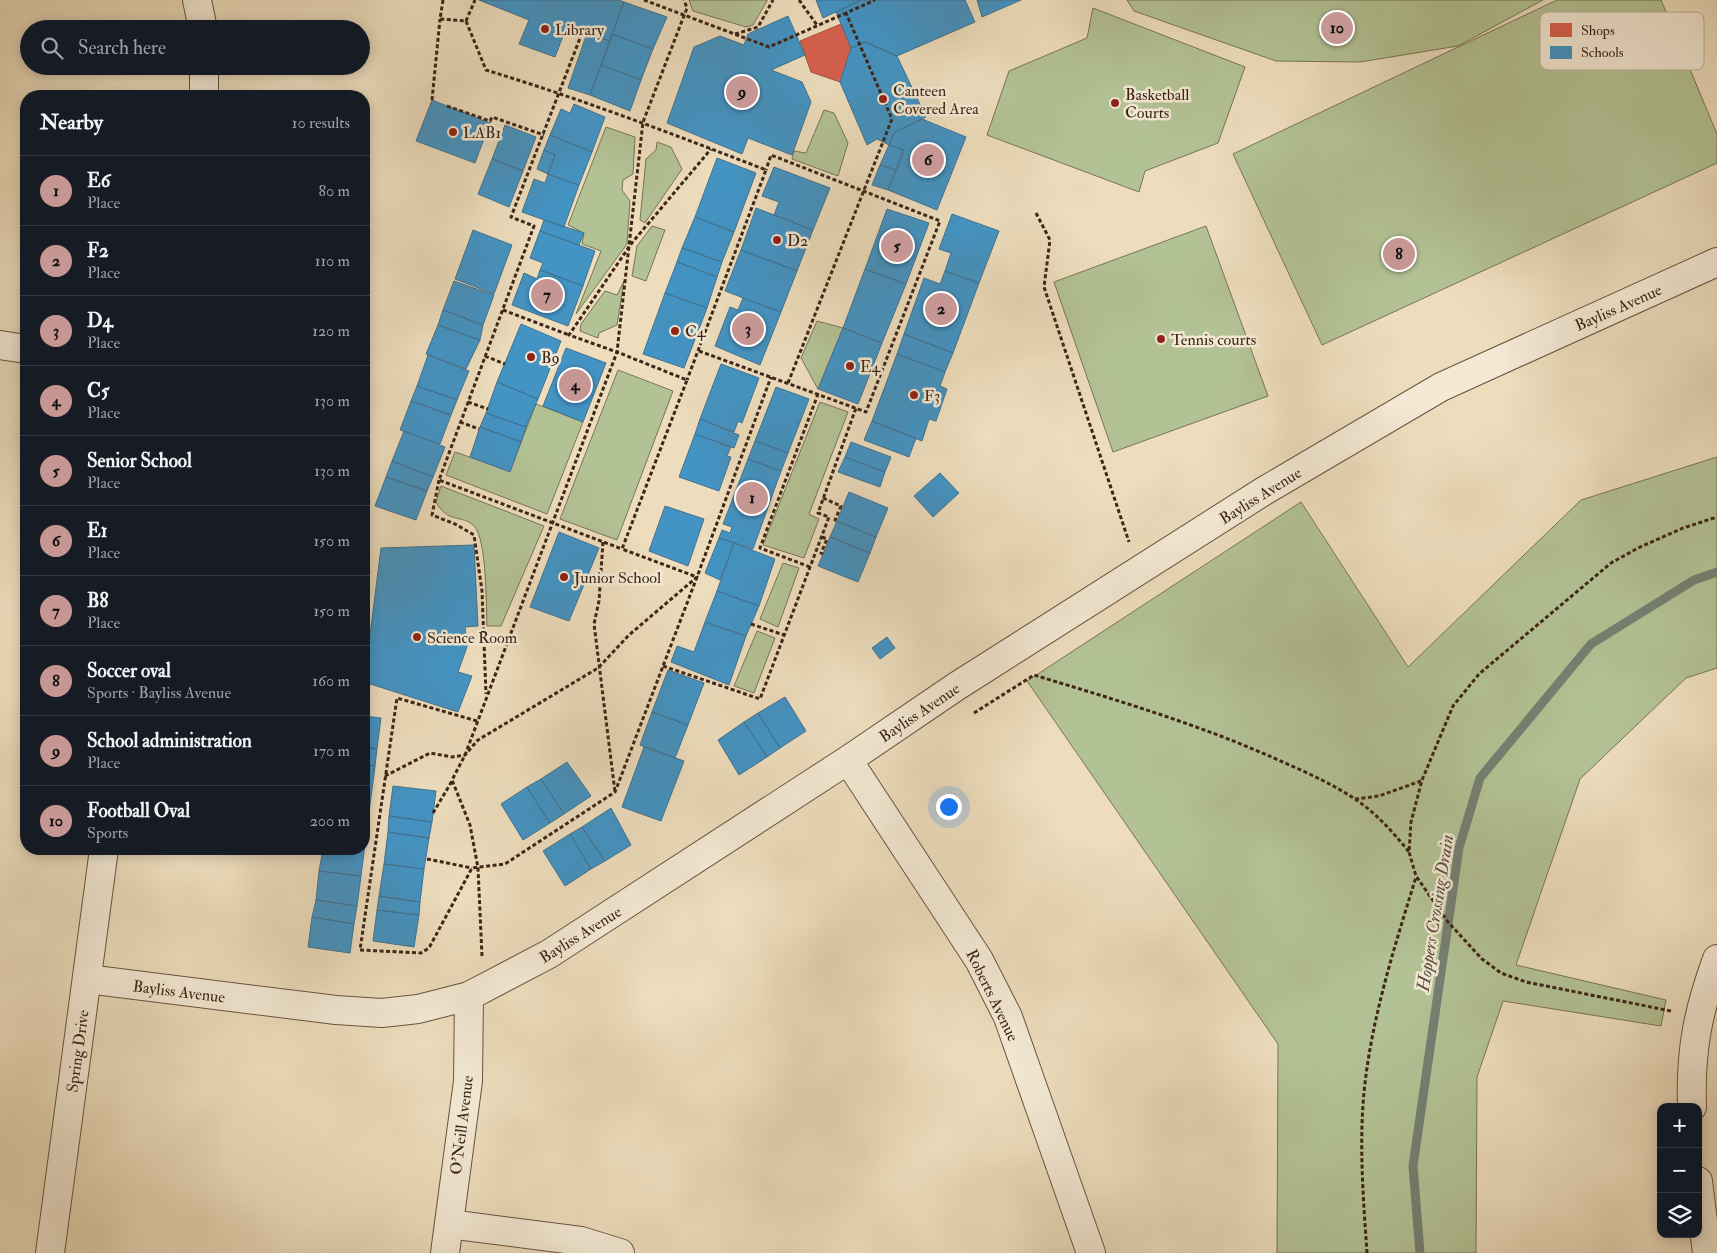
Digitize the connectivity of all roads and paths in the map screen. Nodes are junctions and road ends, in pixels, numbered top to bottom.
1 (196, 0) edge
2 (443, 0) edge
3 (475, 0) edge
4 (644, 0) edge
5 (684, 0) edge
6 (773, 0) edge
7 (799, 0) edge
8 (875, 0) edge
9 (846, 13) junction
10 (684, 15) junction
11 (440, 19) junction
12 (201, 20) edge
13 (466, 21) junction
14 (817, 26) junction
15 (582, 33) dead end
16 (735, 34) junction
17 (204, 75) edge
18 (204, 90) edge
19 (560, 92) junction
20 (432, 100) dead end
21 (446, 106) dead end
22 (644, 122) junction
23 (544, 135) junction
24 (711, 149) junction
25 (766, 170) junction
26 (863, 192) junction
27 (1036, 214) dead end
28 (631, 244) junction
29 (1717, 262) edge
30 (502, 310) junction
31 (570, 335) junction
32 (0, 345) edge
33 (20, 347) edge
34 (698, 351) junction
35 (618, 352) junction
36 (485, 356) junction
37 (505, 364) dead end
38 (771, 377) junction
39 (687, 380) junction
40 (788, 383) junction
41 (818, 394) junction
42 (468, 402) junction
43 (856, 408) junction
44 (488, 409) dead end
45 (460, 422) junction
46 (480, 429) dead end
47 (439, 480) junction
48 (823, 498) junction
49 (1717, 517) edge
50 (837, 521) dead end
51 (553, 523) junction
52 (822, 537) junction
53 (603, 542) junction
54 (1129, 542) dead end
55 (622, 549) junction
56 (823, 554) dead end
57 (810, 567) junction
58 (697, 577) junction
59 (751, 624) dead end
60 (784, 636) junction
61 (663, 666) junction
62 (598, 668) junction
63 (486, 697) junction
64 (974, 713) dead end
65 (477, 721) junction
66 (464, 755) junction
67 (848, 760) junction
68 (385, 776) junction
69 (452, 780) junction
70 (1422, 780) junction
71 (615, 792) junction
72 (1354, 799) junction
73 (433, 813) dead end
74 (1409, 852) junction
75 (103, 855) edge
76 (427, 859) dead end
77 (472, 868) junction
78 (478, 868) junction
79 (1416, 876) junction
80 (482, 956) dead end
81 (1717, 959) edge
82 (87, 979) junction
83 (469, 996) junction
84 (1673, 1012) dead end
85 (1692, 1103) edge
86 (1700, 1193) edge
87 (449, 1224) junction
88 (50, 1253) edge
89 (445, 1253) edge
90 (620, 1253) edge
91 (1091, 1253) edge
92 (1368, 1253) edge
93 (1707, 1253) edge

1 - 12 street
2 - 11 path
3 - 13 path
4 - 10 path
5 - 10 path
6 - 16 path
7 - 14 path
8 - 9 path
9 - 14 path
9 - 26 path
10 - 16 path
10 - 22 path
11 - 13 path
11 - 20 path
13 - 19 path
14 - 16 path
15 - 19 path
17 - 18 street
19 - 22 path
19 - 23 path
21 - 23 path
22 - 24 path
22 - 28 path
23 - 30 path
24 - 25 path
24 - 28 path
25 - 26 path
25 - 34 path
26 - 40 path
26 - 43 path
27 - 54 path
28 - 31 path
28 - 35 path
29 - 67 street, Bayliss Avenue
30 - 31 path
30 - 36 path
31 - 35 path
32 - 33 street
34 - 38 path
34 - 39 path
35 - 39 path
35 - 51 path
36 - 37 path
36 - 42 path
38 - 40 path
38 - 58 path
39 - 55 path
40 - 41 path
41 - 43 path
41 - 57 path
42 - 44 path
42 - 45 path
43 - 48 path
45 - 46 path
45 - 47 path
47 - 51 path
47 - 63 path
48 - 50 path
48 - 52 path
49 - 70 path
51 - 53 path
51 - 63 path
52 - 56 path
52 - 57 path
53 - 55 path
53 - 62 path
55 - 58 path
57 - 60 path
58 - 61 path
58 - 62 path
59 - 60 path
60 - 61 path
61 - 71 path
62 - 66 path
62 - 71 path
63 - 65 path
64 - 72 path
65 - 66 path
65 - 68 path
66 - 68 path
66 - 69 path
67 - 83 street, Bayliss Avenue
67 - 91 street, Roberts Avenue
68 - 77 path
69 - 73 path
69 - 78 path
70 - 72 path
70 - 74 path
71 - 78 path
72 - 74 path
74 - 79 path
75 - 82 street, Spring Drive
76 - 77 path
77 - 78 path
78 - 80 path
79 - 84 path
79 - 92 path
81 - 85 street
82 - 83 street, Bayliss Avenue
82 - 88 street, Spring Drive
83 - 87 street, O'Neill Avenue
86 - 93 street
87 - 89 street, O'Neill Avenue
87 - 90 street

